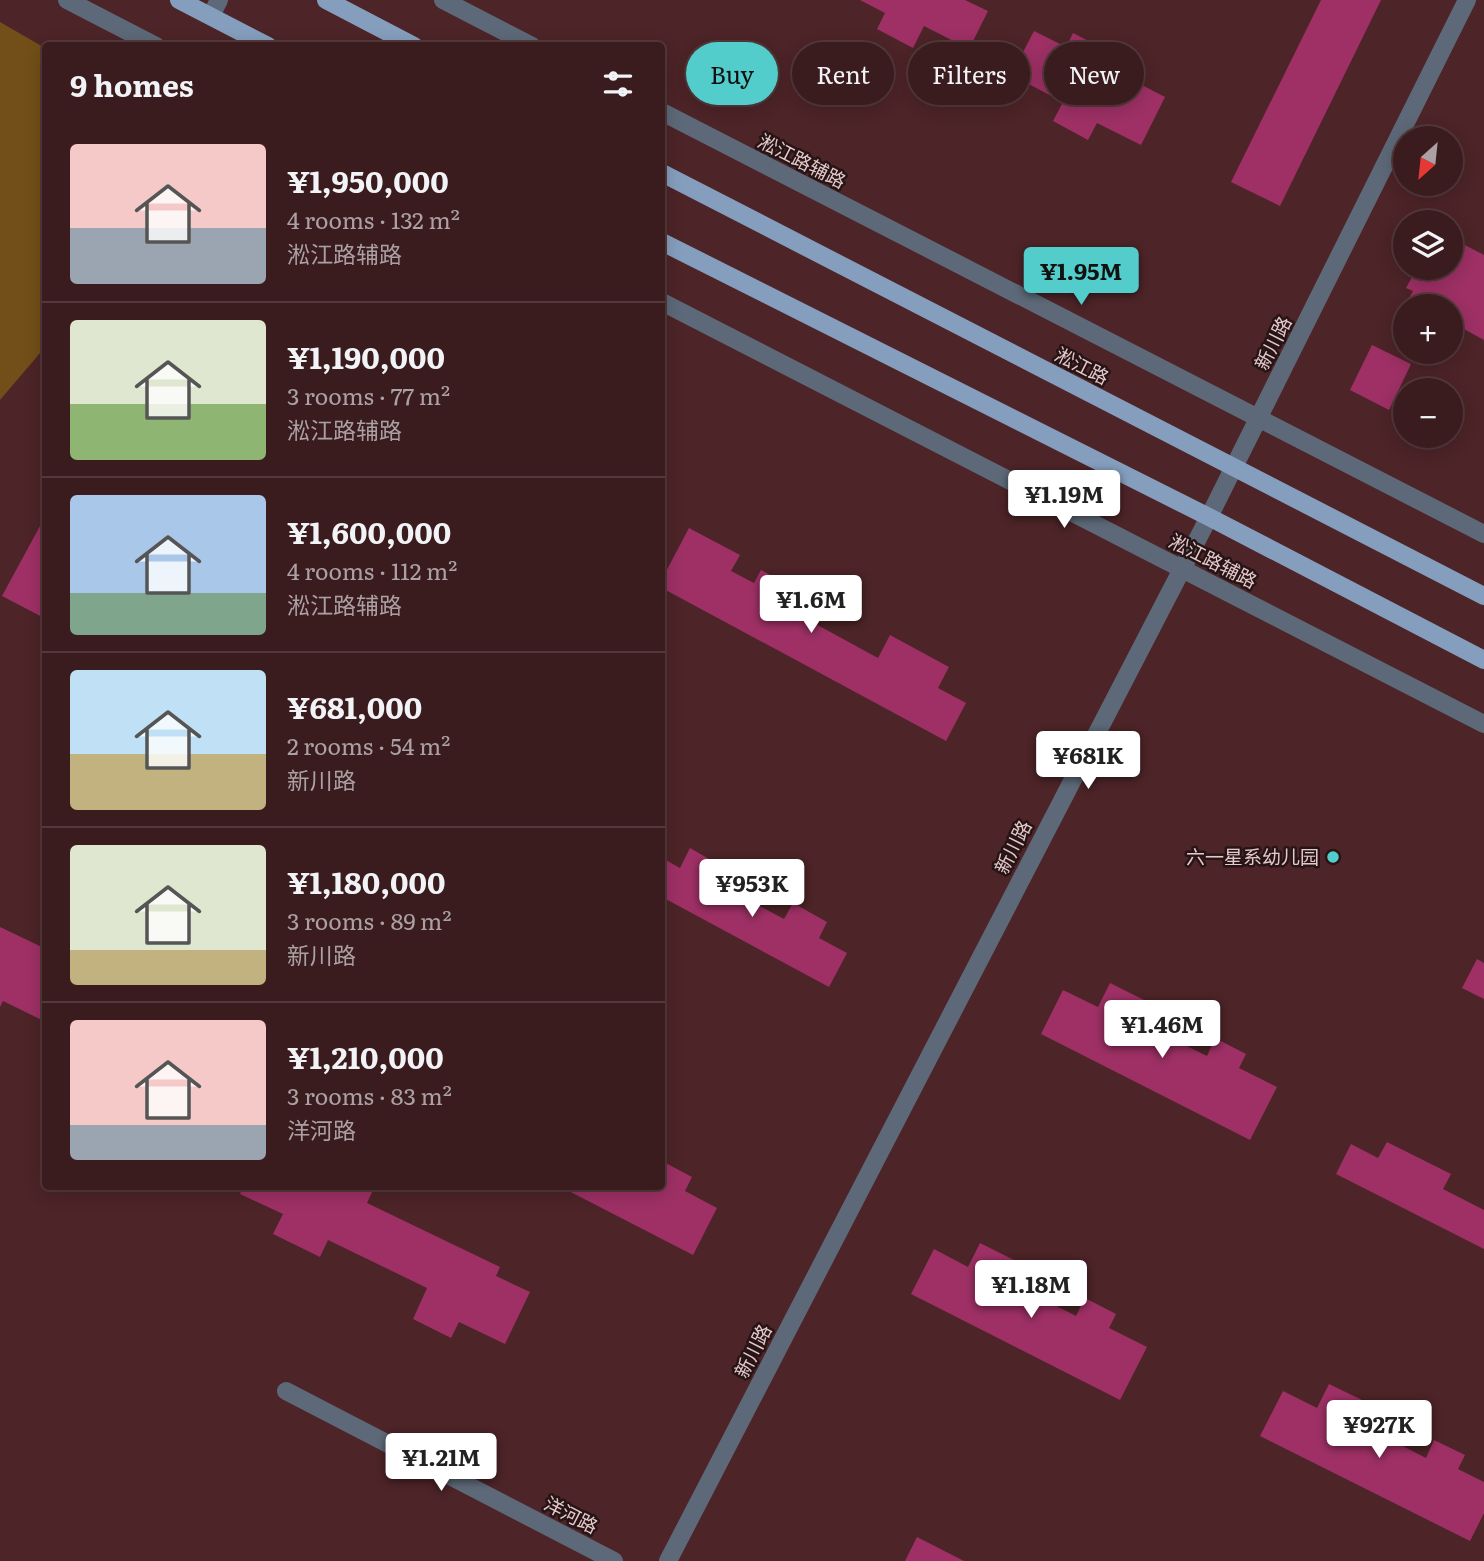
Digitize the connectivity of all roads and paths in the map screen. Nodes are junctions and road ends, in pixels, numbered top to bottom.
1 (67, 0) edge
2 (179, 0) edge
3 (219, 0) edge
4 (326, 0) edge
5 (443, 0) edge
6 (1467, 0) edge
7 (211, 16) junction
8 (148, 42) edge
9 (260, 42) edge
10 (406, 42) edge
11 (523, 42) edge
12 (665, 115) edge
13 (665, 175) edge
14 (665, 244) edge
15 (665, 304) edge
16 (1258, 420) junction
17 (1234, 468) junction
18 (1209, 517) junction
19 (1484, 534) edge
20 (1181, 568) junction
21 (1484, 596) edge
22 (1484, 660) edge
23 (1484, 724) edge
24 (286, 1391) dead end
25 (614, 1561) edge
26 (667, 1561) edge

1 - 8 street
2 - 7 main road
3 - 7 street
4 - 10 main road
5 - 11 street
6 - 16 street, 新川路
7 - 9 main road
12 - 16 street, 淞江路辅路
13 - 17 main road, 淞江路
14 - 18 main road
15 - 20 street, 淞江路辅路
16 - 17 street, 新川路
16 - 19 street, 淞江路辅路
17 - 18 street, 新川路
17 - 21 main road, 淞江路
18 - 20 street, 新川路
18 - 22 main road
20 - 23 street, 淞江路辅路
20 - 26 street, 新川路
24 - 25 street, 洋河路

